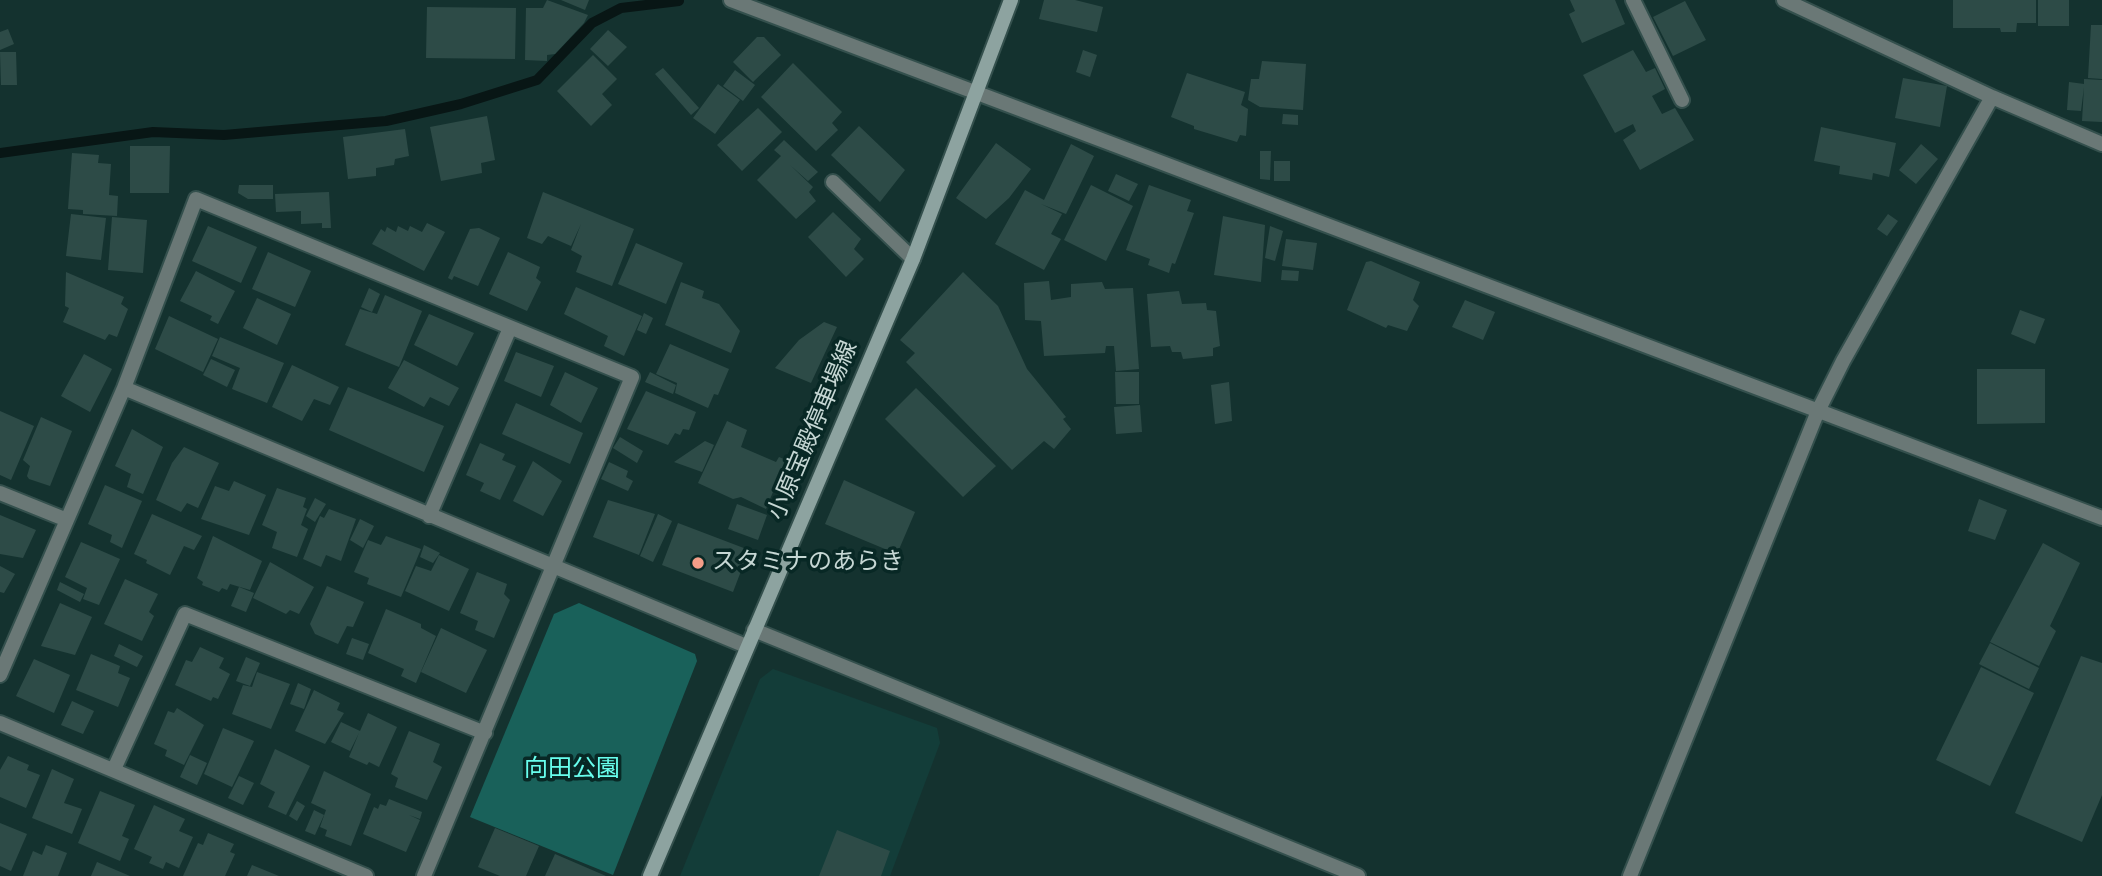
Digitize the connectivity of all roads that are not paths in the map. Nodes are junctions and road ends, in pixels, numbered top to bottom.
1 (731, 0) edge
2 (1011, 0) edge
3 (1633, 0) edge
4 (1784, 0) edge
5 (976, 92) junction
6 (1992, 97) junction
7 (1682, 100) dead end
8 (2102, 144) edge
9 (832, 182) dead end
10 (913, 259) junction
11 (510, 328) junction
12 (124, 388) junction
13 (1818, 411) junction
14 (0, 493) edge
15 (429, 516) junction
16 (2102, 518) edge
17 (67, 520) junction
18 (554, 567) junction
19 (754, 630) junction
20 (746, 646) junction
21 (1, 672) edge
22 (0, 723) edge
23 (485, 733) junction
24 (114, 769) junction
25 (366, 876) edge
26 (424, 876) edge
27 (650, 876) edge
28 (1358, 876) edge
29 (1630, 876) edge

1 - 5 street
2 - 5 main road, 小原宝殿停車場線
3 - 7 street
4 - 6 street
5 - 10 main road, 小原宝殿停車場線
5 - 13 street
6 - 8 street
6 - 13 street
9 - 10 street
10 - 19 main road, 小原宝殿停車場線
11 - 12 street
11 - 15 street
11 - 18 street
12 - 15 street
12 - 17 street
13 - 16 street
13 - 29 street
14 - 17 street
15 - 18 street
17 - 21 street
18 - 20 street
18 - 23 street
19 - 20 main road, 小原宝殿停車場線
19 - 28 street
20 - 27 main road, 小原宝殿停車場線
22 - 24 street
23 - 24 street
23 - 26 street
24 - 25 street

